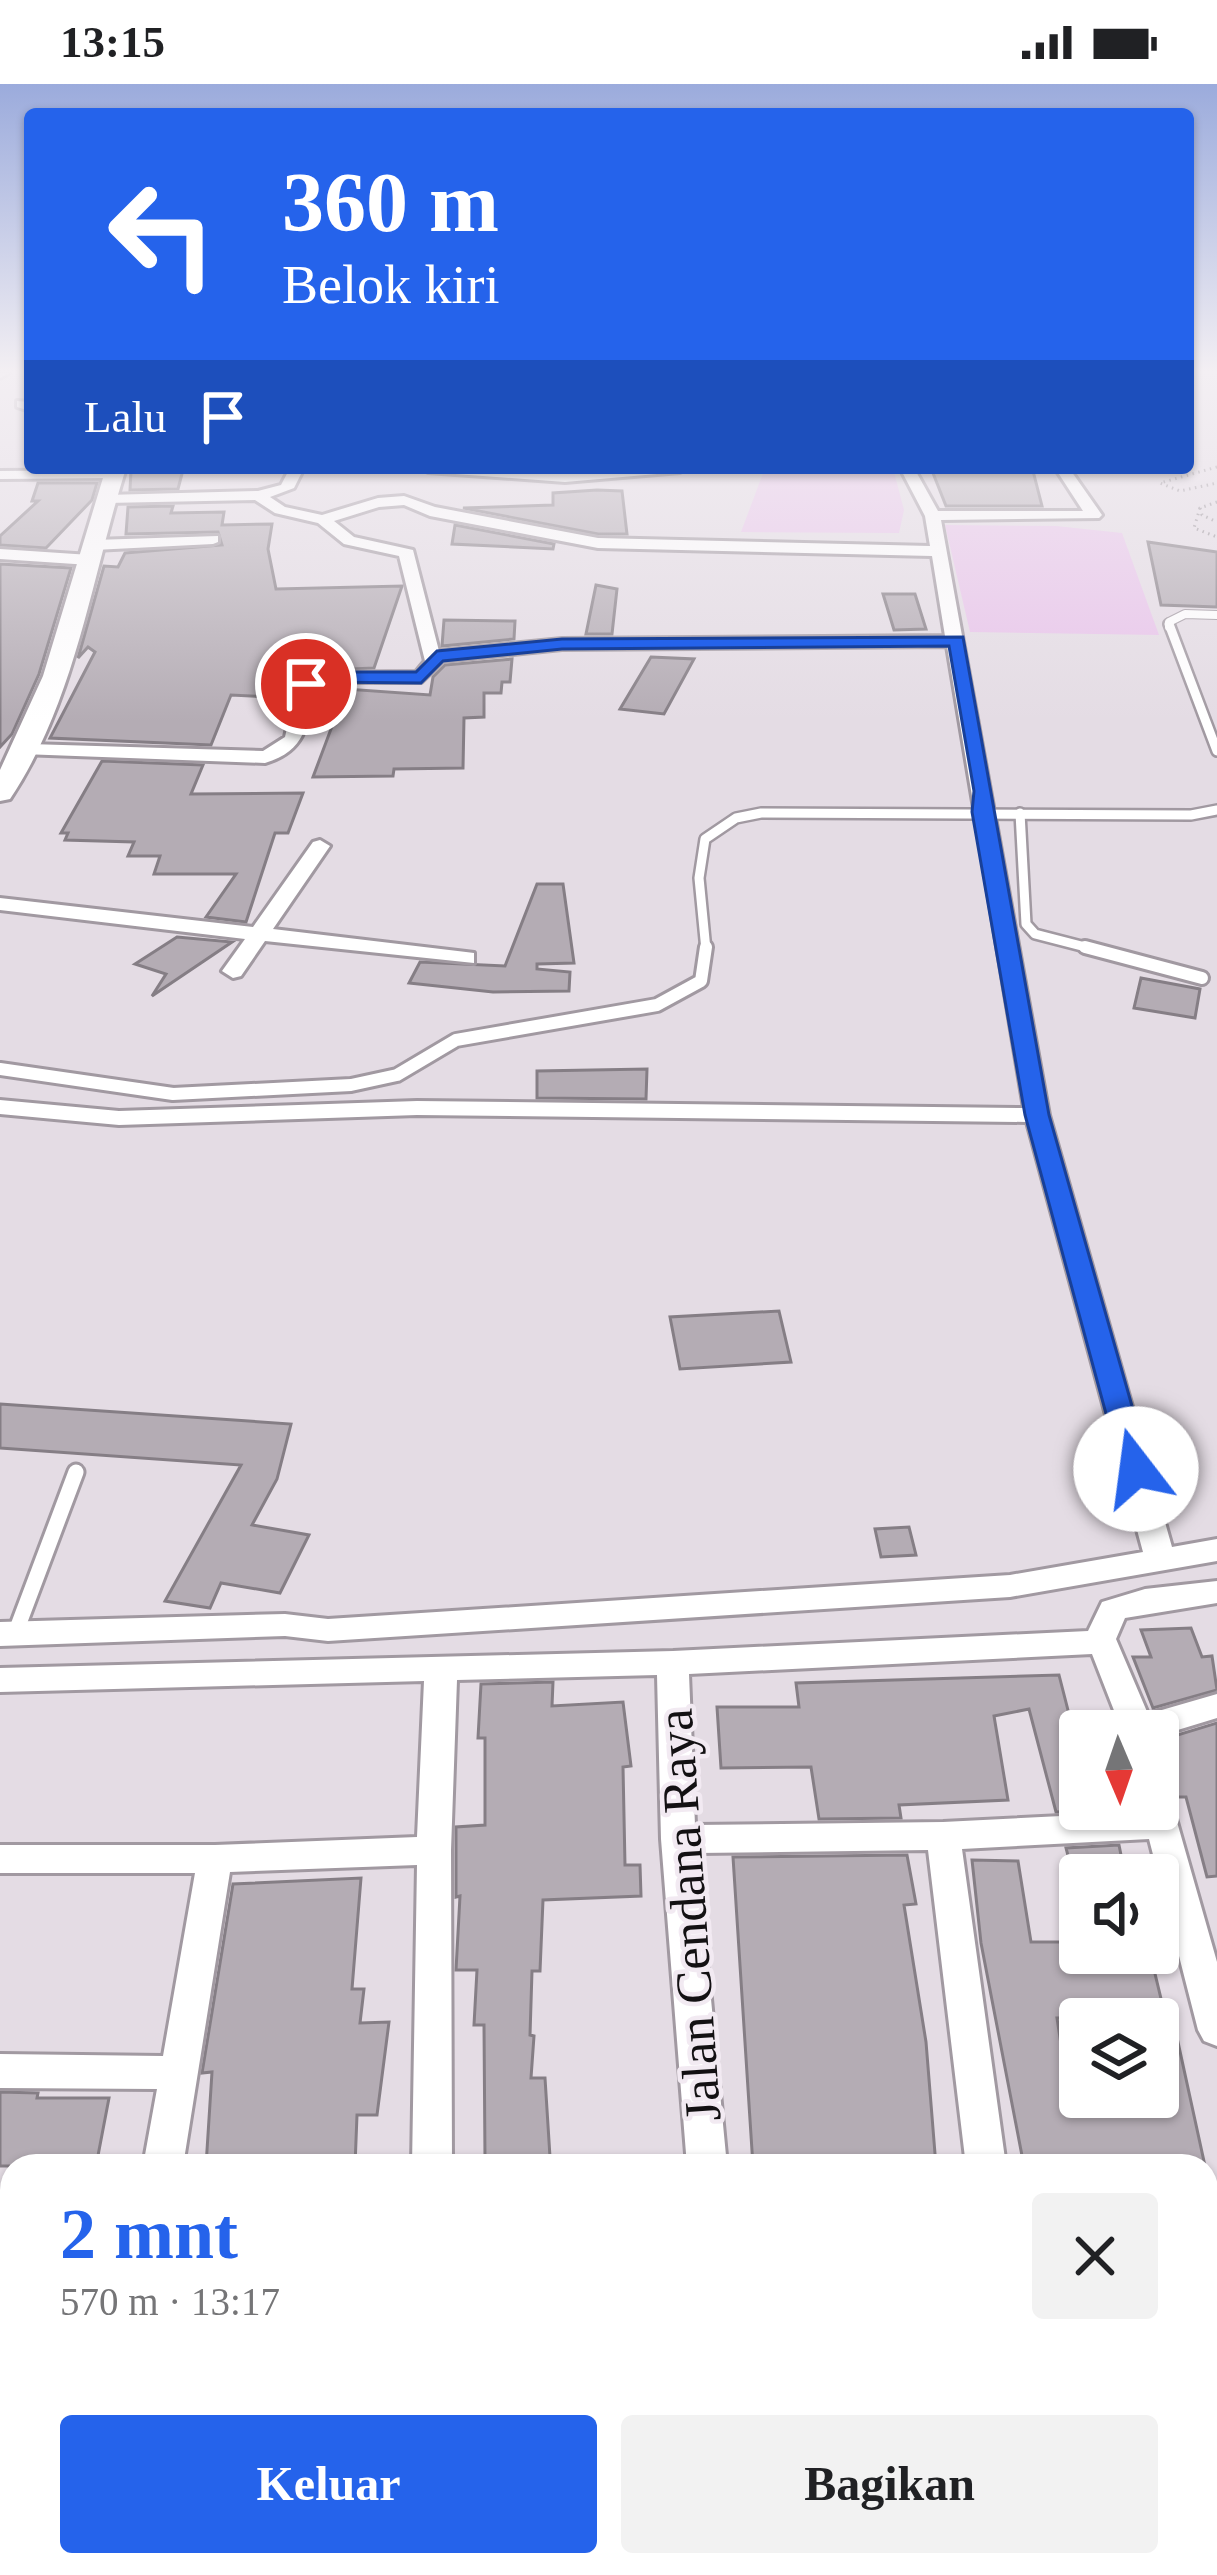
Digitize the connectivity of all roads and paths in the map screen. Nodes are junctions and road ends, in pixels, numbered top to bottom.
1 (109, 489) edge
2 (202, 489) edge
3 (282, 489) edge
4 (919, 489) edge
5 (1076, 489) edge
6 (258, 495) junction
7 (1217, 502) edge
8 (1200, 508) junction
9 (934, 516) junction
10 (323, 520) junction
11 (1217, 522) edge
12 (1217, 537) edge
13 (213, 539) dead end
14 (940, 551) junction
15 (92, 553) junction
16 (0, 554) edge
17 (1217, 615) edge
18 (957, 641) junction
19 (433, 661) junction
20 (1216, 748) edge
21 (29, 750) junction
22 (0, 793) edge
23 (1217, 811) edge
24 (982, 812) junction
25 (1020, 813) junction
26 (320, 846) dead end
27 (0, 904) edge
28 (255, 935) junction
29 (466, 958) dead end
30 (233, 971) dead end
31 (1202, 978) dead end
32 (0, 1069) edge
33 (0, 1107) edge
34 (1037, 1115) junction
35 (76, 1472) dead end
36 (1217, 1550) edge
37 (1160, 1557) junction
38 (1217, 1592) edge
39 (7, 1634) edge
40 (1099, 1642) junction
41 (673, 1663) junction
42 (441, 1669) junction
43 (0, 1680) edge
44 (1217, 1706) edge
45 (1130, 1710) edge
46 (1179, 1718) edge
47 (1059, 1825) edge
48 (1166, 1830) edge
49 (943, 1836) junction
50 (679, 1840) junction
51 (434, 1850) junction
52 (215, 1858) junction
53 (0, 1859) edge
54 (1204, 1916) edge
55 (1217, 2030) edge
56 (0, 2071) edge
57 (178, 2073) junction
58 (166, 2154) edge
59 (432, 2154) edge
60 (706, 2154) edge
61 (984, 2154) edge

1 - 15 main road
2 - 6 street
3 - 6 street
4 - 9 street
5 - 9 street
6 - 10 street
7 - 8 path
8 - 11 path
8 - 12 path
9 - 14 street
10 - 14 street
10 - 19 street
13 - 15 street
14 - 18 street
15 - 16 street
15 - 21 main road
17 - 20 lane
18 - 19 street
18 - 24 street
19 - 21 street
21 - 22 main road
23 - 25 lane
24 - 25 lane
24 - 32 lane
24 - 34 street
25 - 31 lane
26 - 28 street
27 - 28 street
28 - 29 street
28 - 30 street
33 - 34 street
34 - 37 street
35 - 39 lane
36 - 37 street
37 - 39 street
38 - 40 street
40 - 41 street
40 - 45 street
41 - 42 street
41 - 50 street, Jalan Cendana Raya
42 - 43 street
42 - 51 street
44 - 46 street
47 - 49 street
48 - 54 street
49 - 50 street
49 - 61 street
50 - 60 street, Jalan Cendana Raya
51 - 52 street
51 - 59 street
52 - 53 street
52 - 57 street
54 - 55 street
56 - 57 street
57 - 58 street

